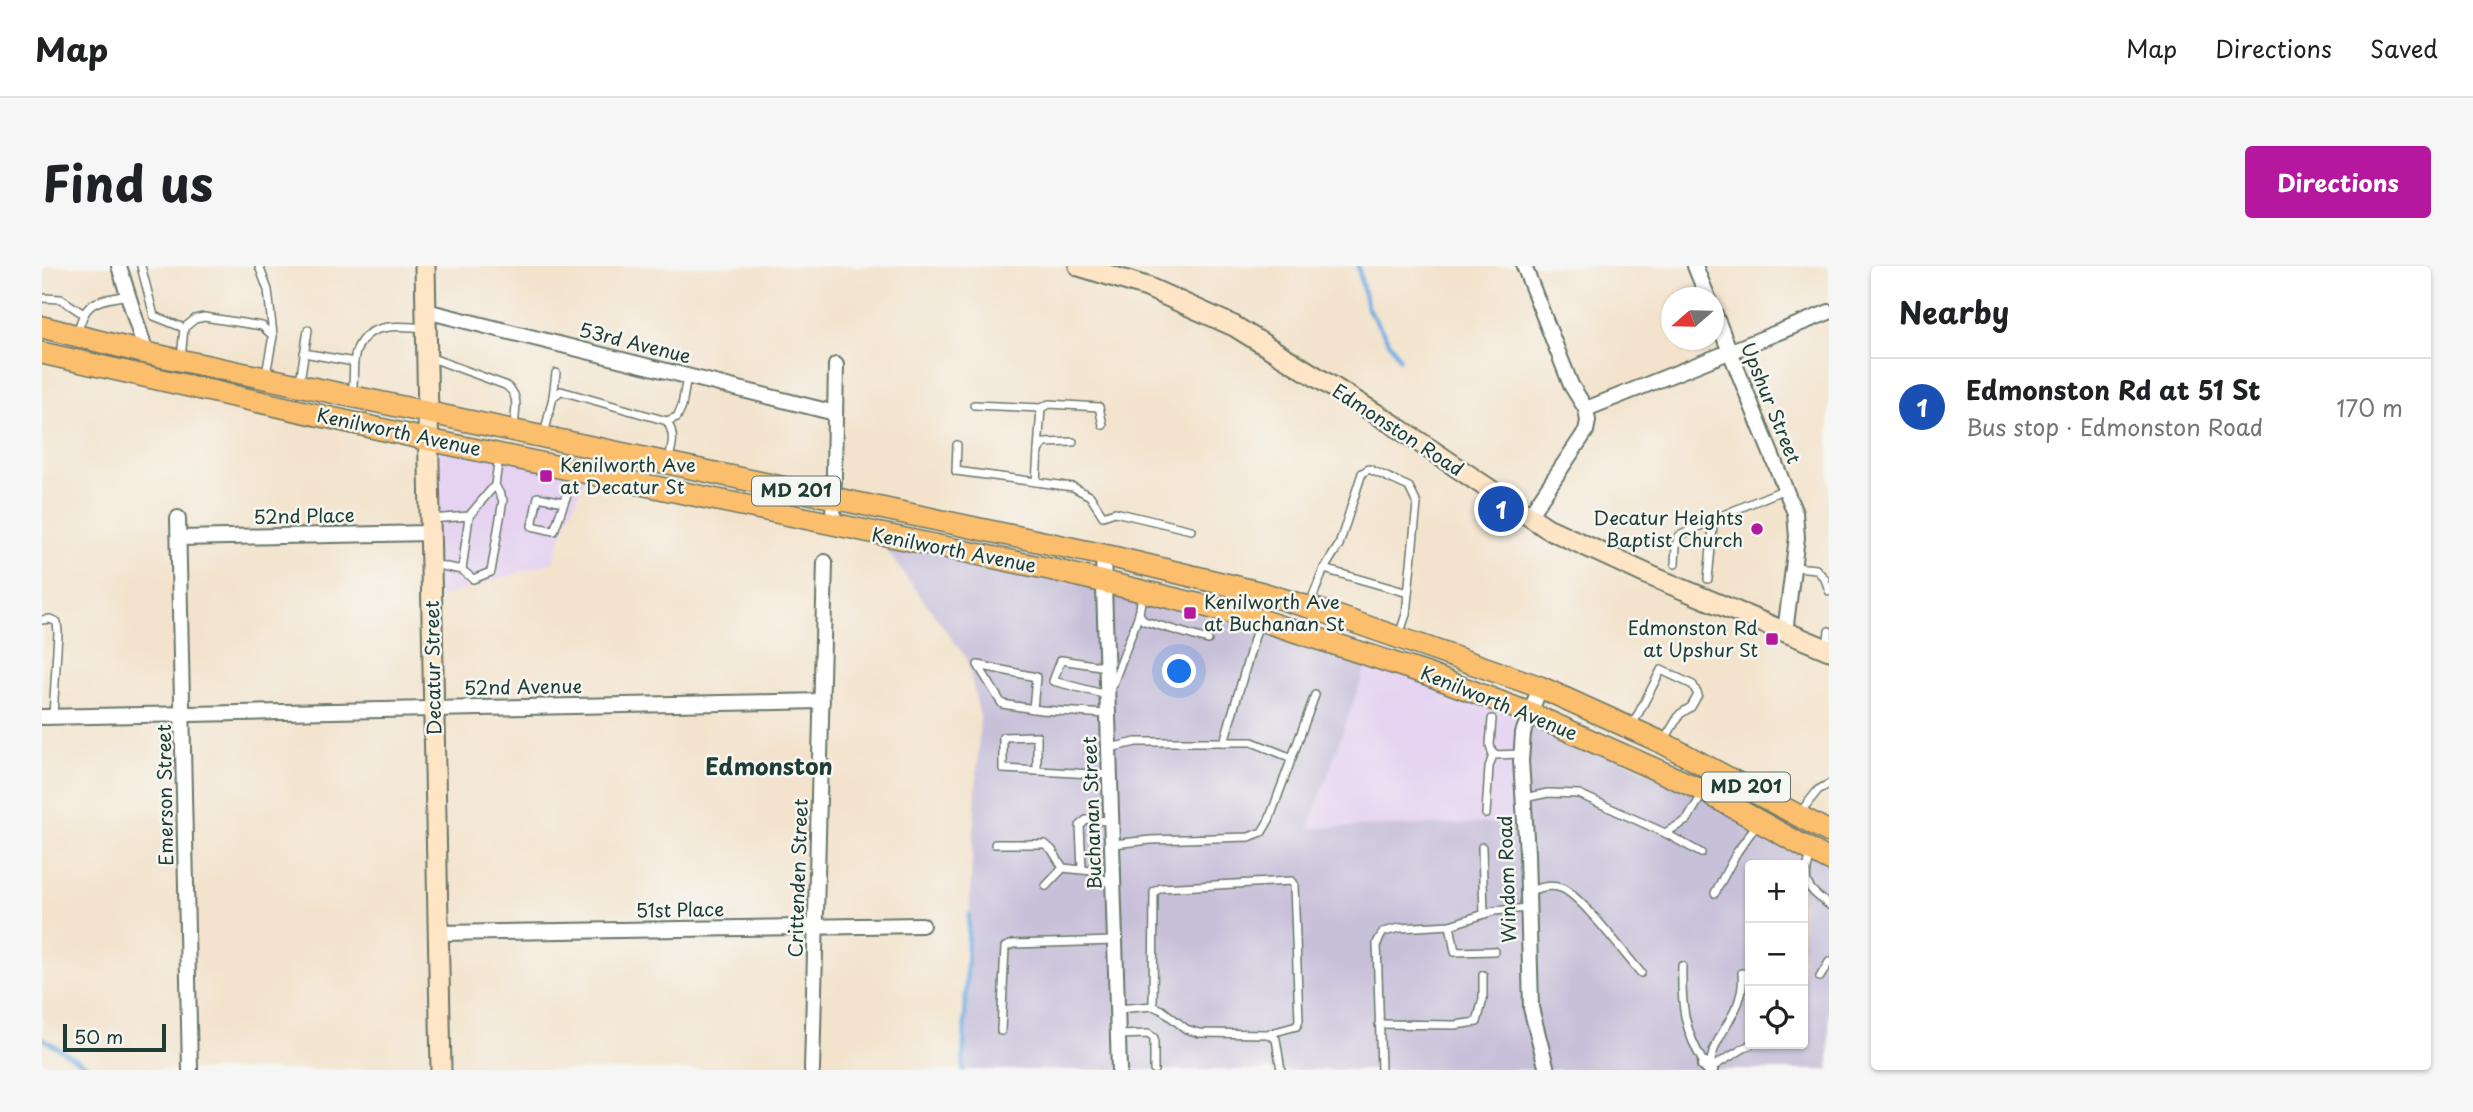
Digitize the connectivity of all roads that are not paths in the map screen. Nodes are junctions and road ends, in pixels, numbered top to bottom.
1 (119, 266) edge
2 (141, 266) edge
3 (259, 266) edge
4 (425, 266) edge
5 (1079, 266) edge
6 (1524, 266) edge
7 (1695, 266) edge
8 (1704, 287) edge
9 (128, 295) junction
10 (42, 298) edge
11 (1829, 312) edge
12 (82, 313) junction
13 (426, 319) junction
14 (42, 327) edge
15 (184, 328) junction
16 (308, 330) dead end
17 (77, 336) junction
18 (273, 336) junction
19 (1724, 338) edge
20 (304, 352) junction
21 (1730, 352) junction
22 (146, 353) junction
23 (427, 356) junction
24 (47, 358) edge
25 (181, 360) junction
26 (354, 362) junction
27 (836, 365) dead end
28 (556, 373) dead end
29 (687, 376) junction
30 (266, 378) junction
31 (299, 386) junction
32 (352, 396) junction
33 (554, 397) junction
34 (974, 405) dead end
35 (1041, 408) junction
36 (1586, 410) junction
37 (428, 412) junction
38 (835, 412) junction
39 (667, 421) junction
40 (1103, 425) dead end
41 (513, 431) junction
42 (544, 437) junction
43 (429, 440) junction
44 (1073, 442) dead end
45 (957, 445) dead end
46 (1038, 451) junction
47 (499, 454) junction
48 (668, 462) junction
49 (575, 471) junction
50 (1036, 482) junction
51 (495, 485) junction
52 (1785, 489) junction
53 (834, 499) junction
54 (564, 502) junction
55 (469, 516) junction
56 (1529, 516) junction
57 (178, 518) dead end
58 (1716, 519) junction
59 (430, 526) junction
60 (833, 526) junction
61 (1191, 530) dead end
62 (178, 538) junction
63 (1103, 554) junction
64 (825, 562) dead end
65 (431, 564) junction
66 (1675, 564) dead end
67 (1795, 567) junction
68 (463, 569) junction
69 (1324, 569) junction
70 (1708, 579) dead end
71 (1104, 582) junction
72 (1143, 591) junction
73 (1829, 591) edge
74 (1408, 593) junction
75 (1309, 607) junction
76 (1139, 614) junction
77 (42, 620) edge
78 (1259, 621) junction
79 (1785, 632) junction
80 (1399, 637) junction
81 (1208, 640) dead end
82 (1828, 644) edge
83 (1107, 667) junction
84 (1540, 687) junction
85 (1108, 692) junction
86 (1315, 695) dead end
87 (822, 701) junction
88 (434, 708) junction
89 (1032, 709) junction
90 (182, 713) junction
91 (1529, 713) junction
92 (1109, 714) junction
93 (48, 716) edge
94 (1492, 719) dead end
95 (1631, 728) junction
96 (1224, 742) junction
97 (1663, 743) junction
98 (1110, 748) junction
99 (1521, 754) junction
100 (1493, 755) junction
101 (1292, 758) junction
102 (1037, 771) junction
103 (1111, 775) junction
104 (1829, 784) edge
105 (1704, 791) junction
106 (1524, 798) junction
107 (1486, 814) dead end
108 (1798, 815) junction
109 (1759, 820) junction
110 (1112, 821) junction
111 (1829, 832) edge
112 (1665, 833) junction
113 (995, 844) dead end
114 (1113, 844) junction
115 (1482, 847) dead end
116 (1701, 853) dead end
117 (1821, 855) edge
118 (1063, 868) junction
119 (1082, 869) junction
120 (1046, 886) dead end
121 (1114, 888) junction
122 (1528, 891) junction
123 (1715, 893) dead end
124 (1829, 905) edge
125 (1529, 907) junction
126 (1484, 914) junction
127 (922, 925) dead end
128 (1450, 925) junction
129 (815, 927) junction
130 (438, 933) junction
131 (1115, 941) junction
132 (1494, 951) dead end
133 (1829, 962) edge
134 (1682, 966) dead end
135 (1641, 973) dead end
136 (1742, 973) dead end
137 (1483, 975) dead end
138 (1820, 977) dead end
139 (1153, 1006) junction
140 (1117, 1009) junction
141 (1379, 1024) junction
142 (1001, 1031) dead end
143 (1268, 1034) junction
144 (1118, 1035) junction
145 (1745, 1047) edge
146 (1708, 1068) edge
147 (190, 1070) edge
148 (441, 1070) edge
149 (812, 1070) edge
150 (1119, 1070) edge
151 (1154, 1070) edge
152 (1281, 1070) edge
153 (1381, 1070) edge
154 (1547, 1070) edge

1 - 9 street
2 - 15 lane
3 - 18 lane
4 - 13 street, Decatur Street
5 - 56 street, Edmonston Road
6 - 36 street
7 - 8 street
9 - 12 lane
9 - 22 street
10 - 12 lane
11 - 21 street
12 - 17 lane
13 - 23 street, Decatur Street
13 - 26 lane
13 - 29 street, 53rd Avenue
14 - 17 main road, Kenilworth Avenue / MD 201
15 - 18 lane
15 - 25 lane
16 - 20 lane
17 - 22 main road, Kenilworth Avenue / MD 201
18 - 30 lane
19 - 21 street, Upshur Street
20 - 26 lane
20 - 31 lane
21 - 36 street
21 - 52 street, Upshur Street
22 - 25 main road, Kenilworth Avenue / MD 201
23 - 37 street, Decatur Street
23 - 41 lane
24 - 43 main road, Kenilworth Avenue / MD 201
25 - 30 main road, Kenilworth Avenue / MD 201
26 - 32 lane
27 - 38 street
28 - 33 lane
29 - 38 street, 53rd Avenue
29 - 39 lane
30 - 31 main road, Kenilworth Avenue / MD 201
31 - 32 main road, Kenilworth Avenue / MD 201
32 - 37 main road, Kenilworth Avenue / MD 201
33 - 39 lane
33 - 42 lane
34 - 35 lane
35 - 40 lane
35 - 46 lane
36 - 56 street
37 - 41 main road, Kenilworth Avenue / MD 201
37 - 43 street, Decatur Street
38 - 53 street
39 - 48 lane
41 - 42 main road, Kenilworth Avenue / MD 201
42 - 48 main road, Kenilworth Avenue / MD 201
43 - 47 main road, Kenilworth Avenue / MD 201
43 - 59 street, Decatur Street
44 - 46 lane
45 - 50 lane
46 - 50 lane
47 - 49 main road, Kenilworth Avenue / MD 201
47 - 51 lane
48 - 53 main road, Kenilworth Avenue / MD 201
49 - 54 lane
49 - 60 main road, Kenilworth Avenue / MD 201
50 - 61 lane
51 - 55 lane
51 - 68 lane
52 - 58 lane
52 - 67 street, Upshur Street
53 - 60 street
53 - 63 main road, Kenilworth Avenue / MD 201
54 - 54 lane
55 - 59 lane
55 - 68 lane
56 - 79 street, Edmonston Road
57 - 62 street, Emerson Street
58 - 66 lane
58 - 70 lane
59 - 62 street, 52nd Place
59 - 65 street, Decatur Street
60 - 71 main road, Kenilworth Avenue / MD 201
62 - 90 street, Emerson Street
63 - 71 street, Buchanan Street
63 - 75 main road, Kenilworth Avenue / MD 201
64 - 87 street, Crittenden Street
65 - 68 lane
65 - 88 street, Decatur Street
67 - 73 lane
67 - 79 street, Upshur Street
69 - 74 lane
69 - 74 lane
69 - 75 lane
71 - 72 main road, Kenilworth Avenue / MD 201
71 - 83 street, Buchanan Street
72 - 76 lane
72 - 78 main road, Kenilworth Avenue / MD 201
74 - 80 lane
75 - 80 main road, Kenilworth Avenue / MD 201
76 - 81 lane
76 - 85 lane
77 - 93 lane
78 - 91 main road, Kenilworth Avenue / MD 201
78 - 96 lane
79 - 82 street, Edmonston Road
80 - 84 main road, Kenilworth Avenue / MD 201
83 - 85 street, Buchanan Street
83 - 85 lane
84 - 91 street, Windom Road
84 - 95 main road, Kenilworth Avenue / MD 201
85 - 92 street, Buchanan Street
86 - 101 lane
87 - 88 street, 52nd Avenue
87 - 129 street, Crittenden Street
88 - 90 street, 52nd Avenue
88 - 130 street, Decatur Street
89 - 89 lane
89 - 92 lane
90 - 93 street, 52nd Avenue
90 - 147 street, Emerson Street
91 - 99 street, Windom Road
91 - 105 main road, Kenilworth Avenue / MD 201
92 - 98 street, Buchanan Street
94 - 100 lane
95 - 97 main road, Kenilworth Avenue / MD 201
95 - 97 lane
96 - 98 lane
96 - 101 lane
97 - 108 main road, Kenilworth Avenue / MD 201
98 - 103 street, Buchanan Street
99 - 100 lane
99 - 106 street, Windom Road
100 - 107 lane
101 - 114 lane
102 - 102 lane
102 - 103 lane
103 - 110 street, Buchanan Street
104 - 108 lane
105 - 109 main road, Kenilworth Avenue / MD 201
105 - 112 lane
106 - 112 lane
106 - 122 street, Windom Road
108 - 111 main road, Kenilworth Avenue / MD 201
109 - 117 main road, Kenilworth Avenue / MD 201
109 - 123 lane
110 - 114 street, Buchanan Street
110 - 119 lane
112 - 116 lane
113 - 118 lane
114 - 121 street, Buchanan Street
115 - 126 lane
117 - 124 lane
118 - 119 lane
118 - 120 lane
119 - 121 lane
121 - 131 street, Buchanan Street
122 - 125 street, Windom Road
122 - 135 lane
125 - 126 lane
125 - 154 street, Windom Road
126 - 128 lane
127 - 129 street, 51st Place
128 - 132 lane
128 - 141 lane
129 - 130 street, 51st Place
129 - 149 street, Crittenden Street
130 - 148 street, Decatur Street
131 - 140 street, Buchanan Street
131 - 142 lane
133 - 138 lane
134 - 146 lane
136 - 146 lane
137 - 141 lane
139 - 140 lane
139 - 143 lane
139 - 143 lane
140 - 144 street, Buchanan Street
141 - 153 lane
143 - 152 lane
144 - 150 street, Buchanan Street
144 - 151 lane
145 - 146 lane

